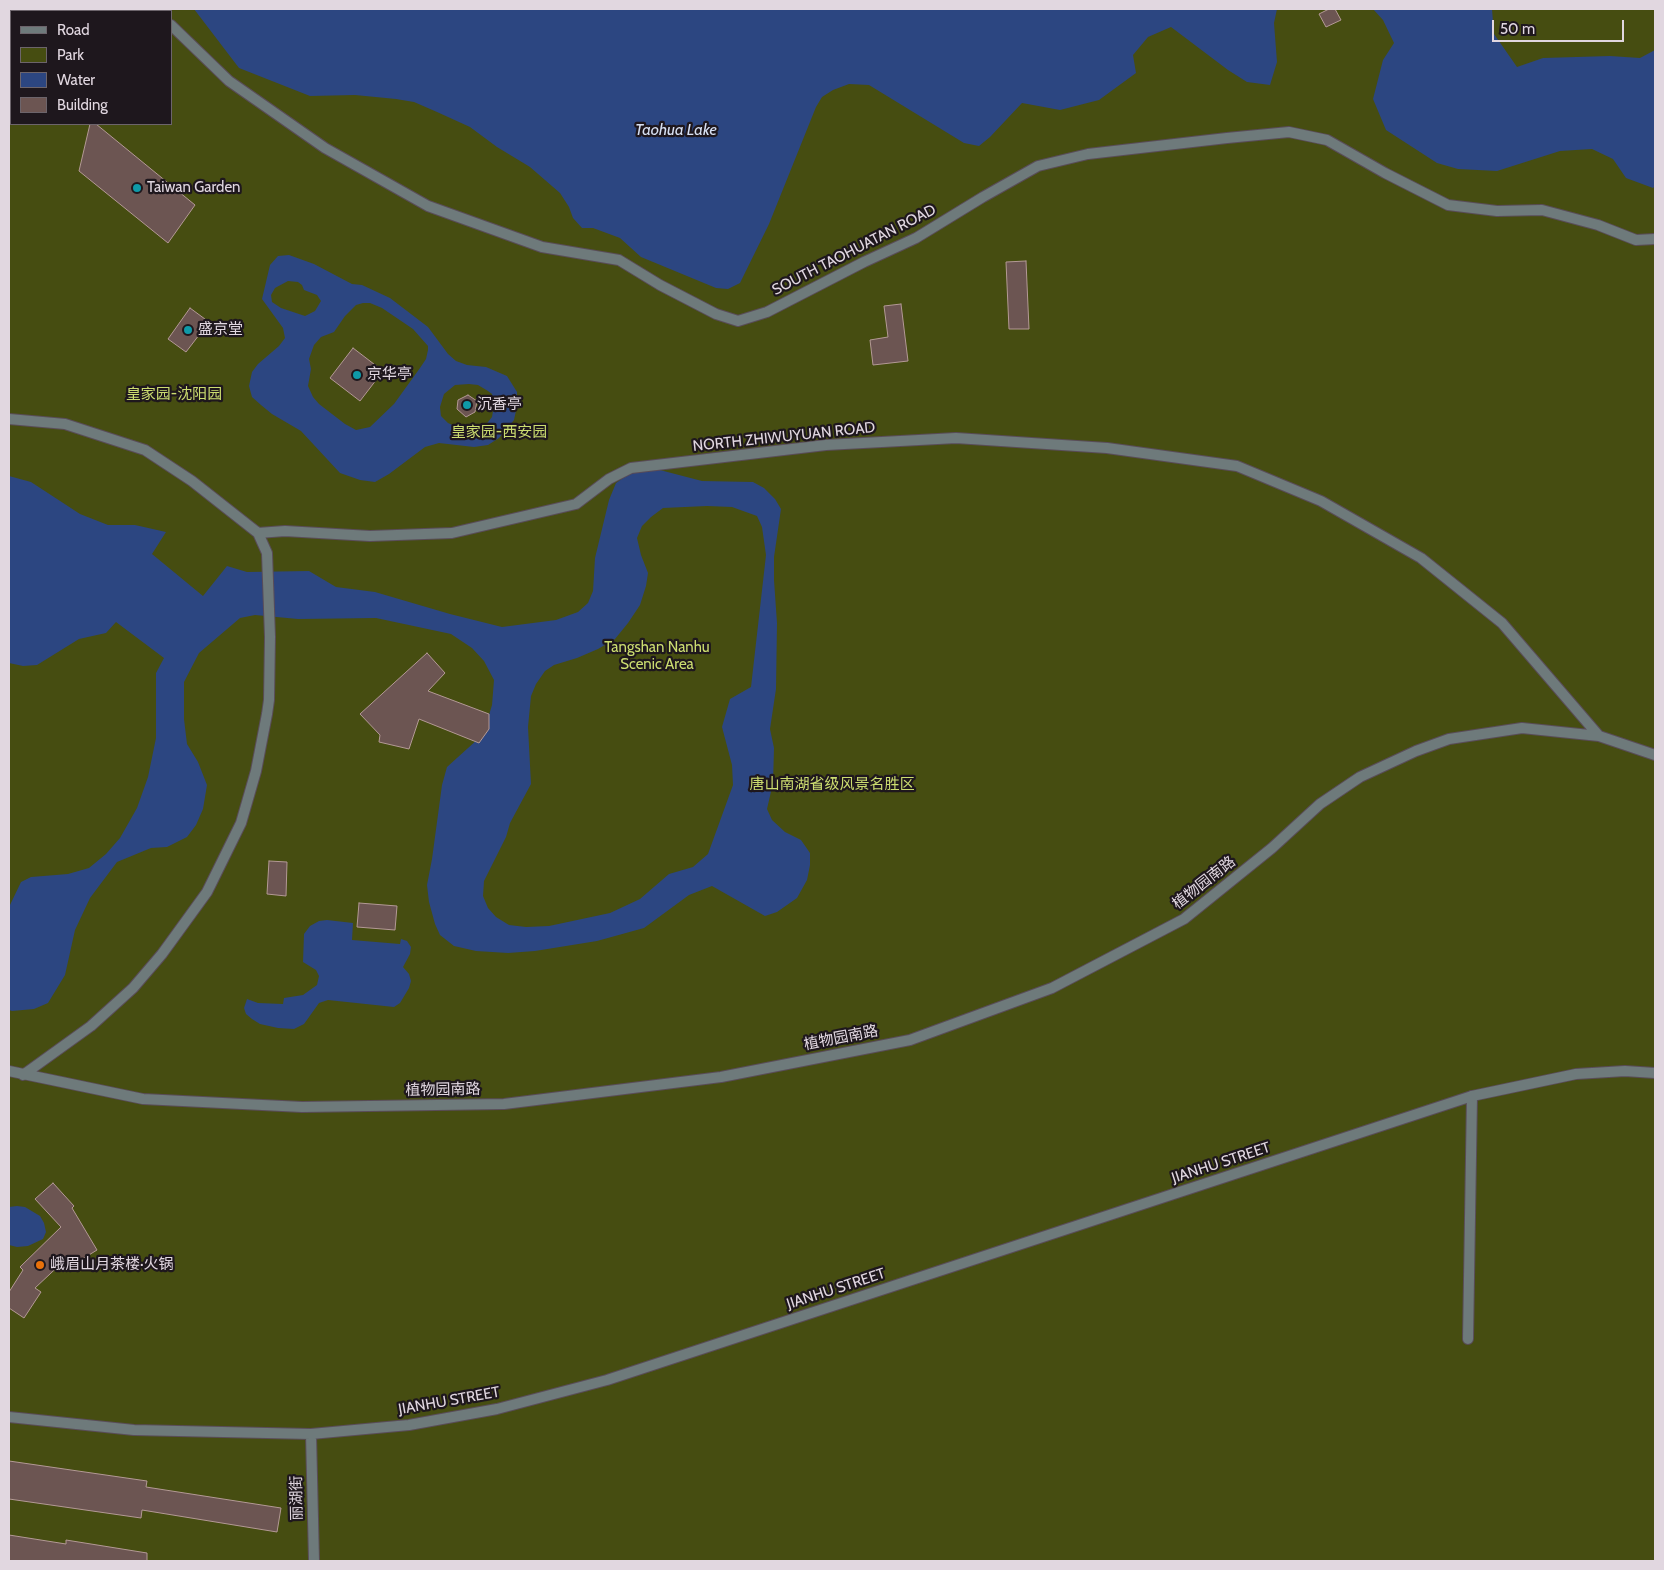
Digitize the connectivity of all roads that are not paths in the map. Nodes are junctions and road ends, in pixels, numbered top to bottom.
1 (172, 26) edge
2 (1655, 239) edge
3 (9, 419) edge
4 (258, 533) junction
5 (1599, 736) junction
6 (1655, 754) edge
7 (9, 1071) edge
8 (1655, 1073) edge
9 (23, 1075) junction
10 (1472, 1096) junction
11 (1468, 1339) dead end
12 (9, 1417) edge
13 (311, 1434) junction
14 (314, 1561) edge

1 - 2 street, SOUTH TAOHUATAN ROAD
3 - 4 street
4 - 5 street, NORTH ZHIWUYUAN ROAD
4 - 9 street
5 - 6 street, 植物园南路
5 - 9 street, 植物园南路
7 - 9 street, 植物园南路
8 - 10 street, JIANHU STREET
10 - 11 street
10 - 13 street, JIANHU STREET
12 - 13 street, JIANHU STREET
13 - 14 street, 丽湖街

